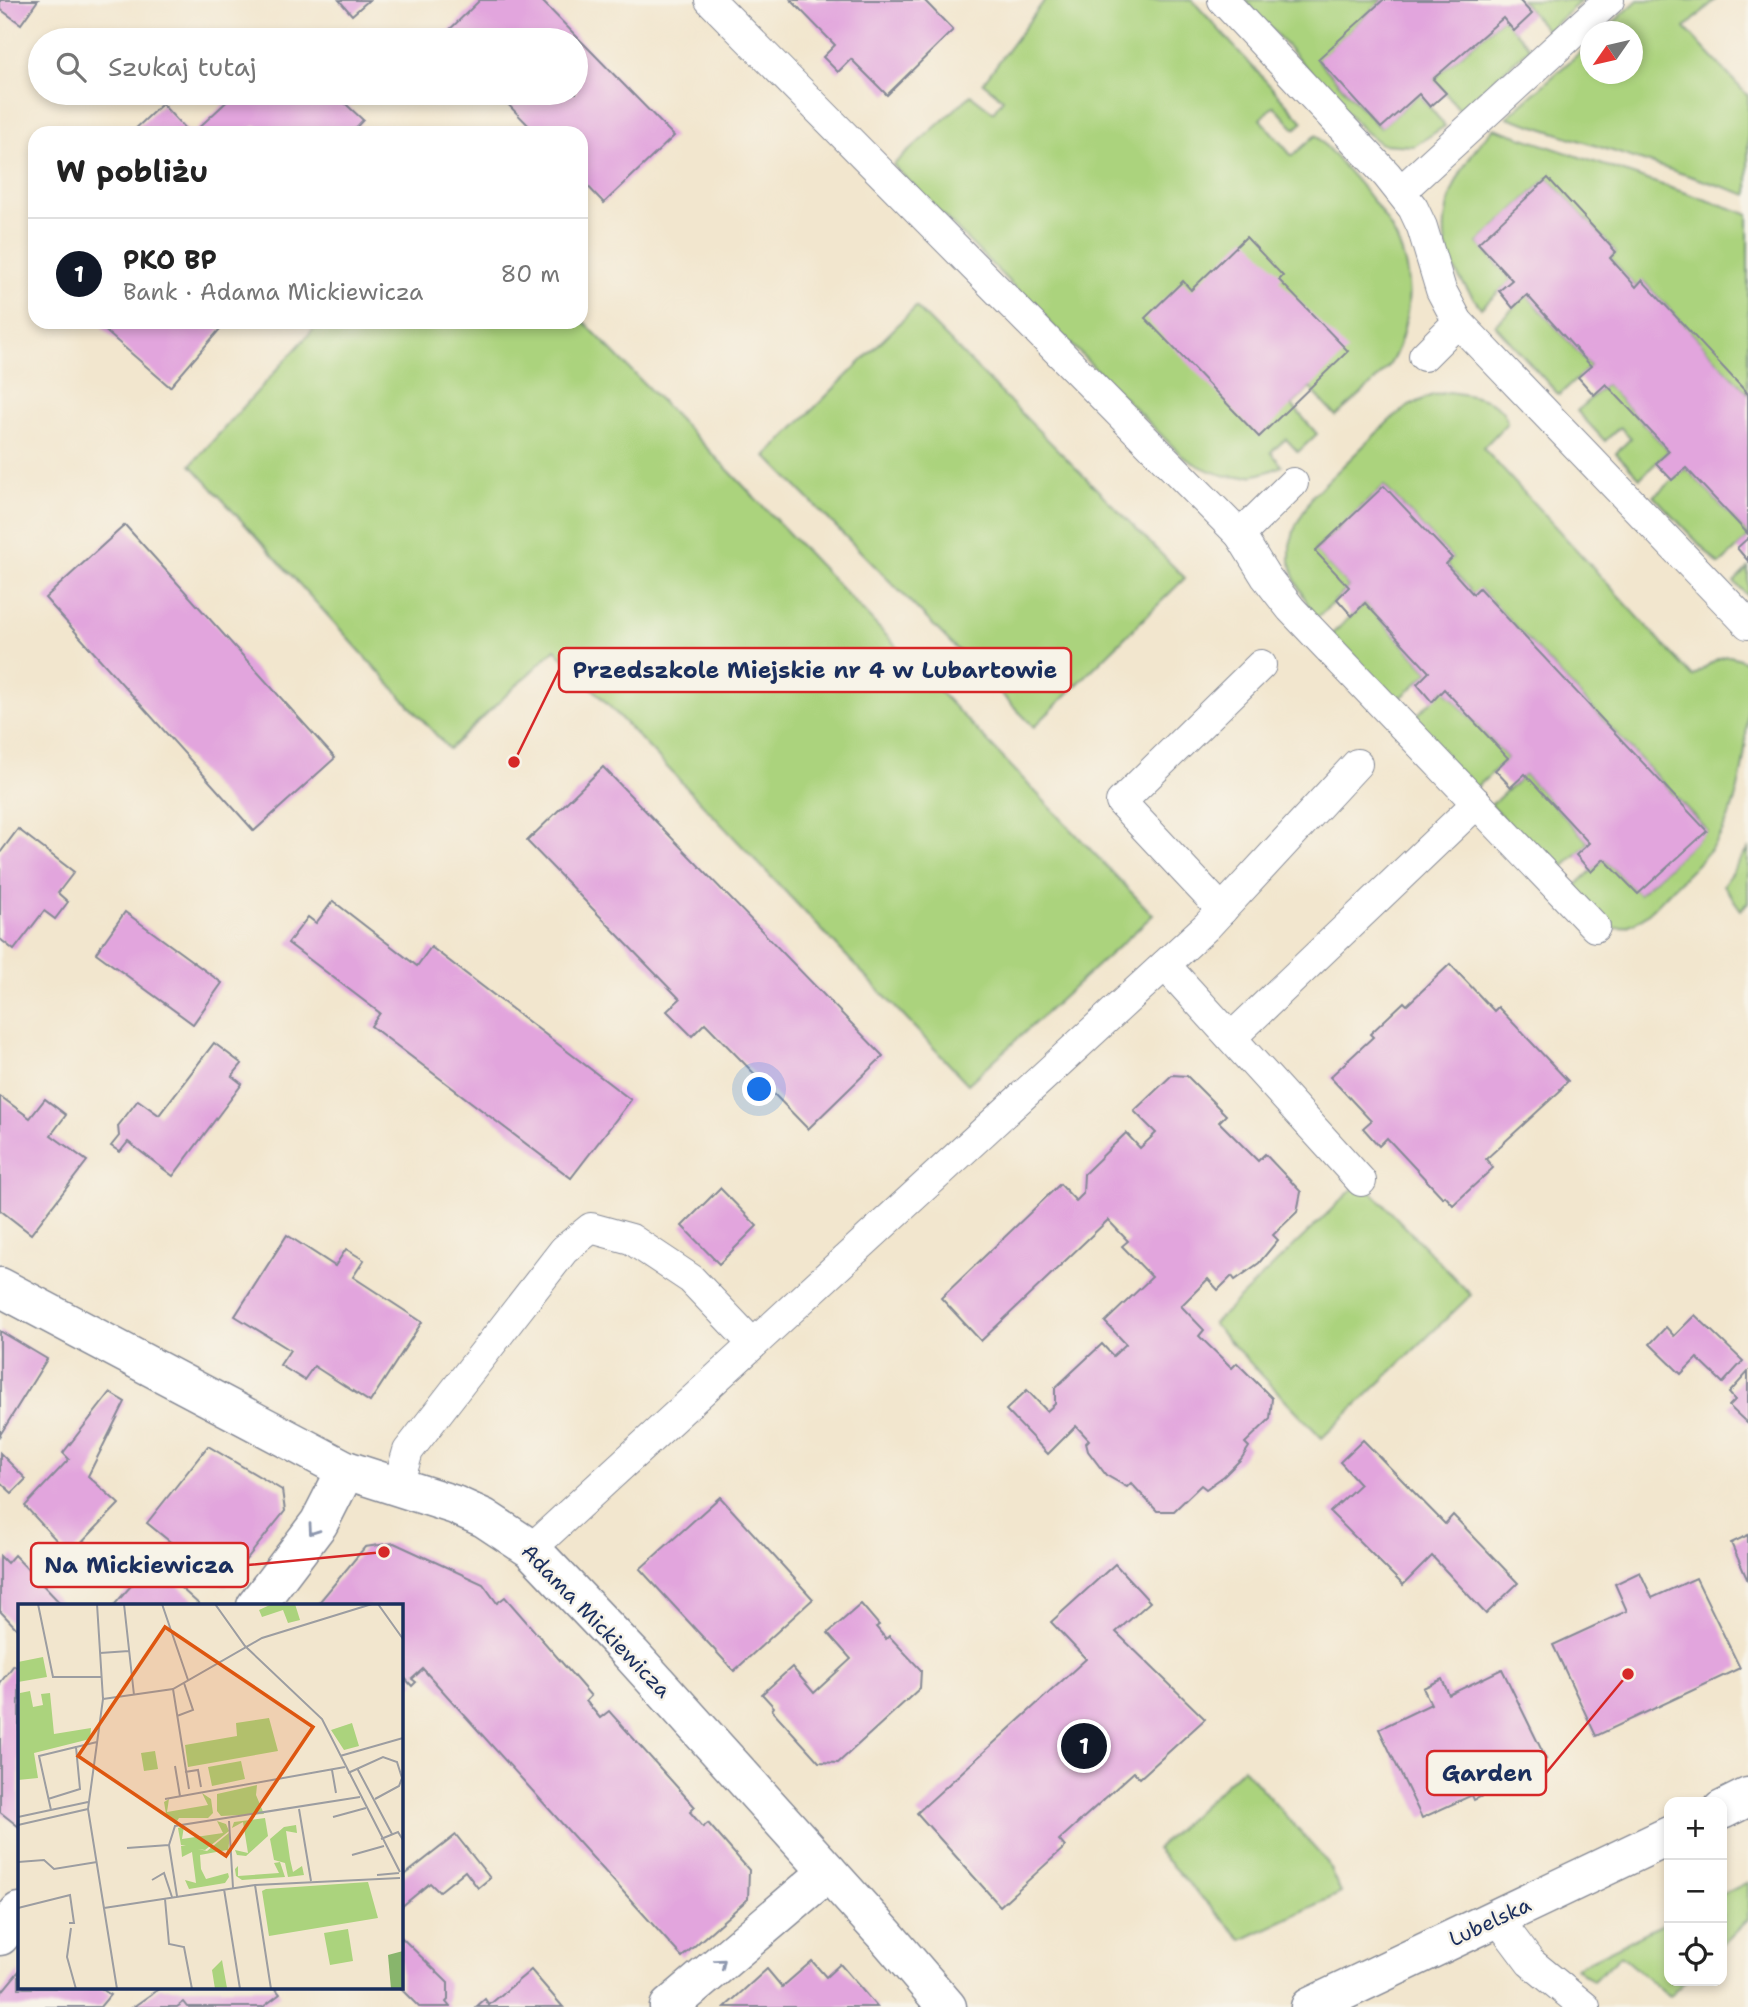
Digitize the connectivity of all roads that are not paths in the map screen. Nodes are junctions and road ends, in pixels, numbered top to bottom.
1 (710, 0) edge
2 (1223, 0) edge
3 (1609, 0) edge
4 (1401, 191) junction
5 (1458, 322) junction
6 (1424, 356) dead end
7 (1293, 483) dead end
8 (1240, 535) junction
9 (1748, 624) edge
10 (1261, 665) dead end
11 (1357, 764) dead end
12 (1477, 803) junction
13 (1222, 910) junction
14 (1595, 927) dead end
15 (1166, 965) junction
16 (1232, 1037) junction
17 (1361, 1181) dead end
18 (0, 1287) edge
19 (753, 1344) junction
20 (346, 1470) junction
21 (398, 1485) junction
22 (531, 1549) junction
23 (258, 1604) edge
24 (1748, 1797) edge
25 (1727, 1808) edge
26 (1664, 1838) edge
27 (828, 1872) junction
28 (18, 1913) edge
29 (1497, 1918) junction
30 (0, 1936) edge
31 (669, 2007) edge
32 (947, 2007) edge
33 (1310, 2007) edge
34 (1585, 2007) edge

1 - 8 lane
2 - 4 lane
3 - 4 lane
4 - 5 lane
5 - 6 lane
5 - 9 lane
7 - 8 lane
8 - 12 lane
10 - 13 lane
11 - 13 lane
12 - 14 lane
12 - 16 lane
13 - 15 lane
15 - 16 lane
15 - 19 lane
16 - 17 lane
18 - 20 street, Adama Mickiewicza
19 - 21 lane
19 - 22 lane
20 - 21 street, Adama Mickiewicza
20 -> 23 street
21 - 22 street, Adama Mickiewicza
22 - 27 street, Adama Mickiewicza
24 - 25 street
26 - 29 street, Lubelska
31 -> 27 street
27 - 32 street, Adama Mickiewicza
28 - 30 street
29 - 33 street, Lubelska
29 - 34 lane

